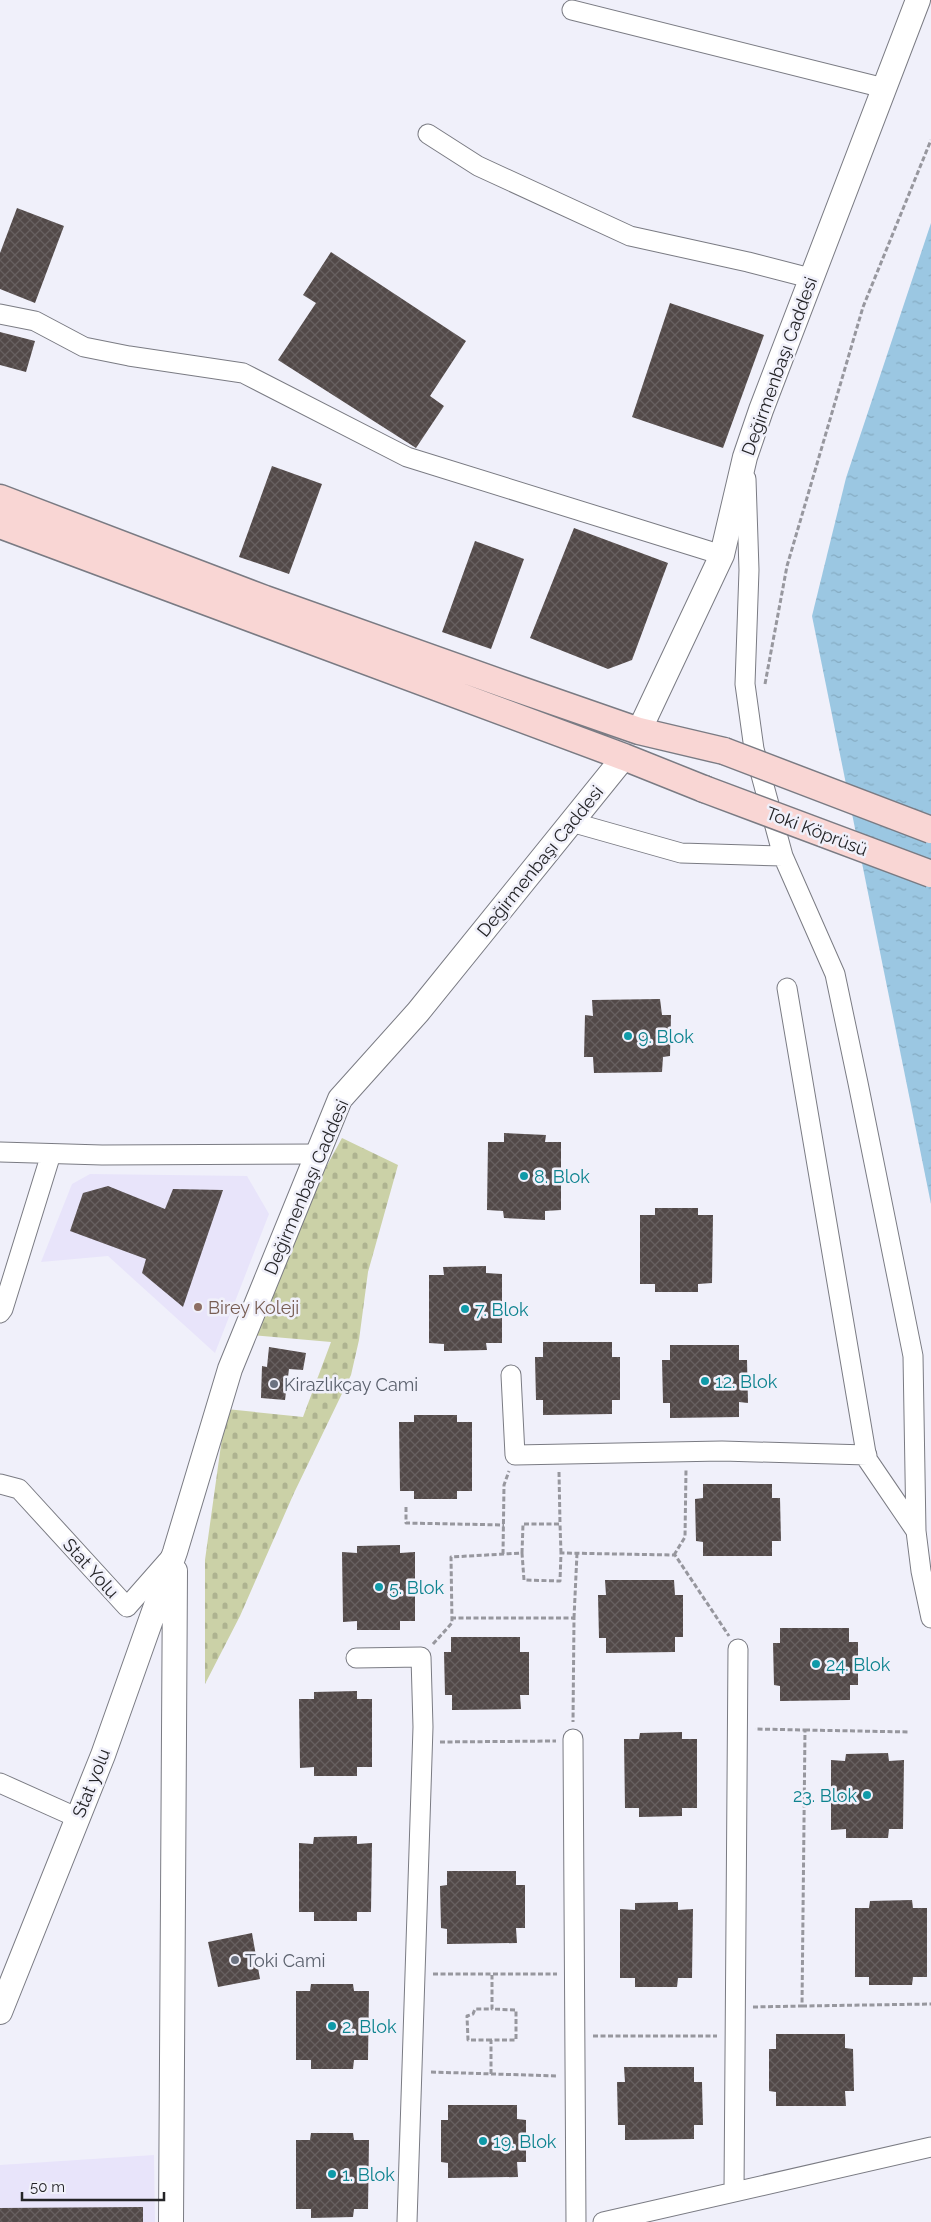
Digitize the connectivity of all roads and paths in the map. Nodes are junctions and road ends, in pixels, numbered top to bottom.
1 (918, 0) edge
2 (572, 10) dead end
3 (884, 88) junction
4 (428, 134) dead end
5 (931, 140) edge
6 (810, 278) junction
7 (0, 314) edge
8 (745, 457) junction
9 (0, 498) edge
10 (0, 525) edge
11 (722, 555) junction
12 (764, 691) dead end
13 (639, 731) junction
14 (624, 756) junction
15 (571, 822) junction
16 (931, 830) edge
17 (783, 856) junction
18 (931, 874) edge
19 (788, 988) dead end
20 (0, 1152) edge
21 (51, 1154) junction
22 (318, 1154) junction
23 (0, 1313) edge
24 (511, 1375) dead end
25 (686, 1452) junction
26 (558, 1454) junction
27 (515, 1455) junction
28 (867, 1455) junction
29 (0, 1484) edge
30 (406, 1507) dead end
31 (560, 1524) junction
32 (504, 1525) junction
33 (916, 1531) junction
34 (175, 1552) junction
35 (522, 1553) junction
36 (562, 1553) junction
37 (577, 1553) junction
38 (503, 1554) junction
39 (674, 1555) junction
40 (452, 1618) junction
41 (574, 1618) junction
42 (931, 1618) edge
43 (738, 1649) joint
44 (421, 1657) junction
45 (356, 1658) dead end
46 (737, 1729) junction
47 (805, 1730) junction
48 (909, 1732) dead end
49 (573, 1739) junction
50 (422, 1742) junction
51 (0, 1783) edge
52 (78, 1818) junction
53 (415, 1974) junction
54 (574, 1974) junction
55 (492, 1975) junction
56 (931, 2004) edge
57 (802, 2006) junction
58 (735, 2008) junction
59 (492, 2009) junction
60 (0, 2012) edge
61 (575, 2036) junction
62 (735, 2036) junction
63 (491, 2040) junction
64 (412, 2072) junction
65 (491, 2074) junction
66 (574, 2076) junction
67 (931, 2147) edge
68 (734, 2192) junction
69 (171, 2222) edge
70 (407, 2222) edge
71 (576, 2222) edge
72 (603, 2222) edge

1 - 3 street, Değirmenbaşı Caddesi
2 - 3 street
3 - 6 street, Değirmenbaşı Caddesi
4 - 6 street
5 - 12 path
6 - 8 street, Değirmenbaşı Caddesi
7 - 11 street
8 - 11 street, Değirmenbaşı Caddesi
8 - 17 street
9 - 13 main road
10 - 14 main road, Toki Köprüsü
11 - 13 street, Değirmenbaşı Caddesi
13 - 16 main road, bridge
14 - 15 street, Değirmenbaşı Caddesi
14 - 18 main road, Toki Köprüsü, bridge
15 - 17 street
15 - 22 street, Değirmenbaşı Caddesi
17 - 33 street
19 - 28 street
20 - 21 street
21 - 22 street
21 - 23 street
22 - 34 street, Değirmenbaşı Caddesi
24 - 27 street
25 - 26 street
25 - 28 street
25 - 39 path
26 - 27 street
26 - 31 path
27 - 32 path
28 - 33 street
29 - 34 street, Stat Yolu
30 - 32 path
31 - 35 path
31 - 36 path
32 - 38 path
33 - 42 street
34 - 52 street, Stat yolu
34 - 69 street
35 - 36 path
35 - 38 path
36 - 37 path
37 - 39 path
37 - 41 path
38 - 40 path
39 - 43 path
40 - 41 path
40 - 44 path
41 - 49 path
43 - 46 street
44 - 45 street
44 - 50 street
46 - 47 path
46 - 58 street
47 - 48 path
47 - 57 path
49 - 50 path
49 - 54 street
50 - 53 street
51 - 52 street
52 - 60 street, Stat yolu
53 - 55 path
53 - 64 street
54 - 55 path
54 - 61 street
55 - 59 path
56 - 57 path
57 - 58 path
58 - 62 street
59 - 63 path
59 - 63 path
61 - 62 path
61 - 66 street
62 - 68 street
63 - 65 path
64 - 65 path
64 - 70 street
65 - 66 path
66 - 71 street
67 - 68 street
68 - 72 street

